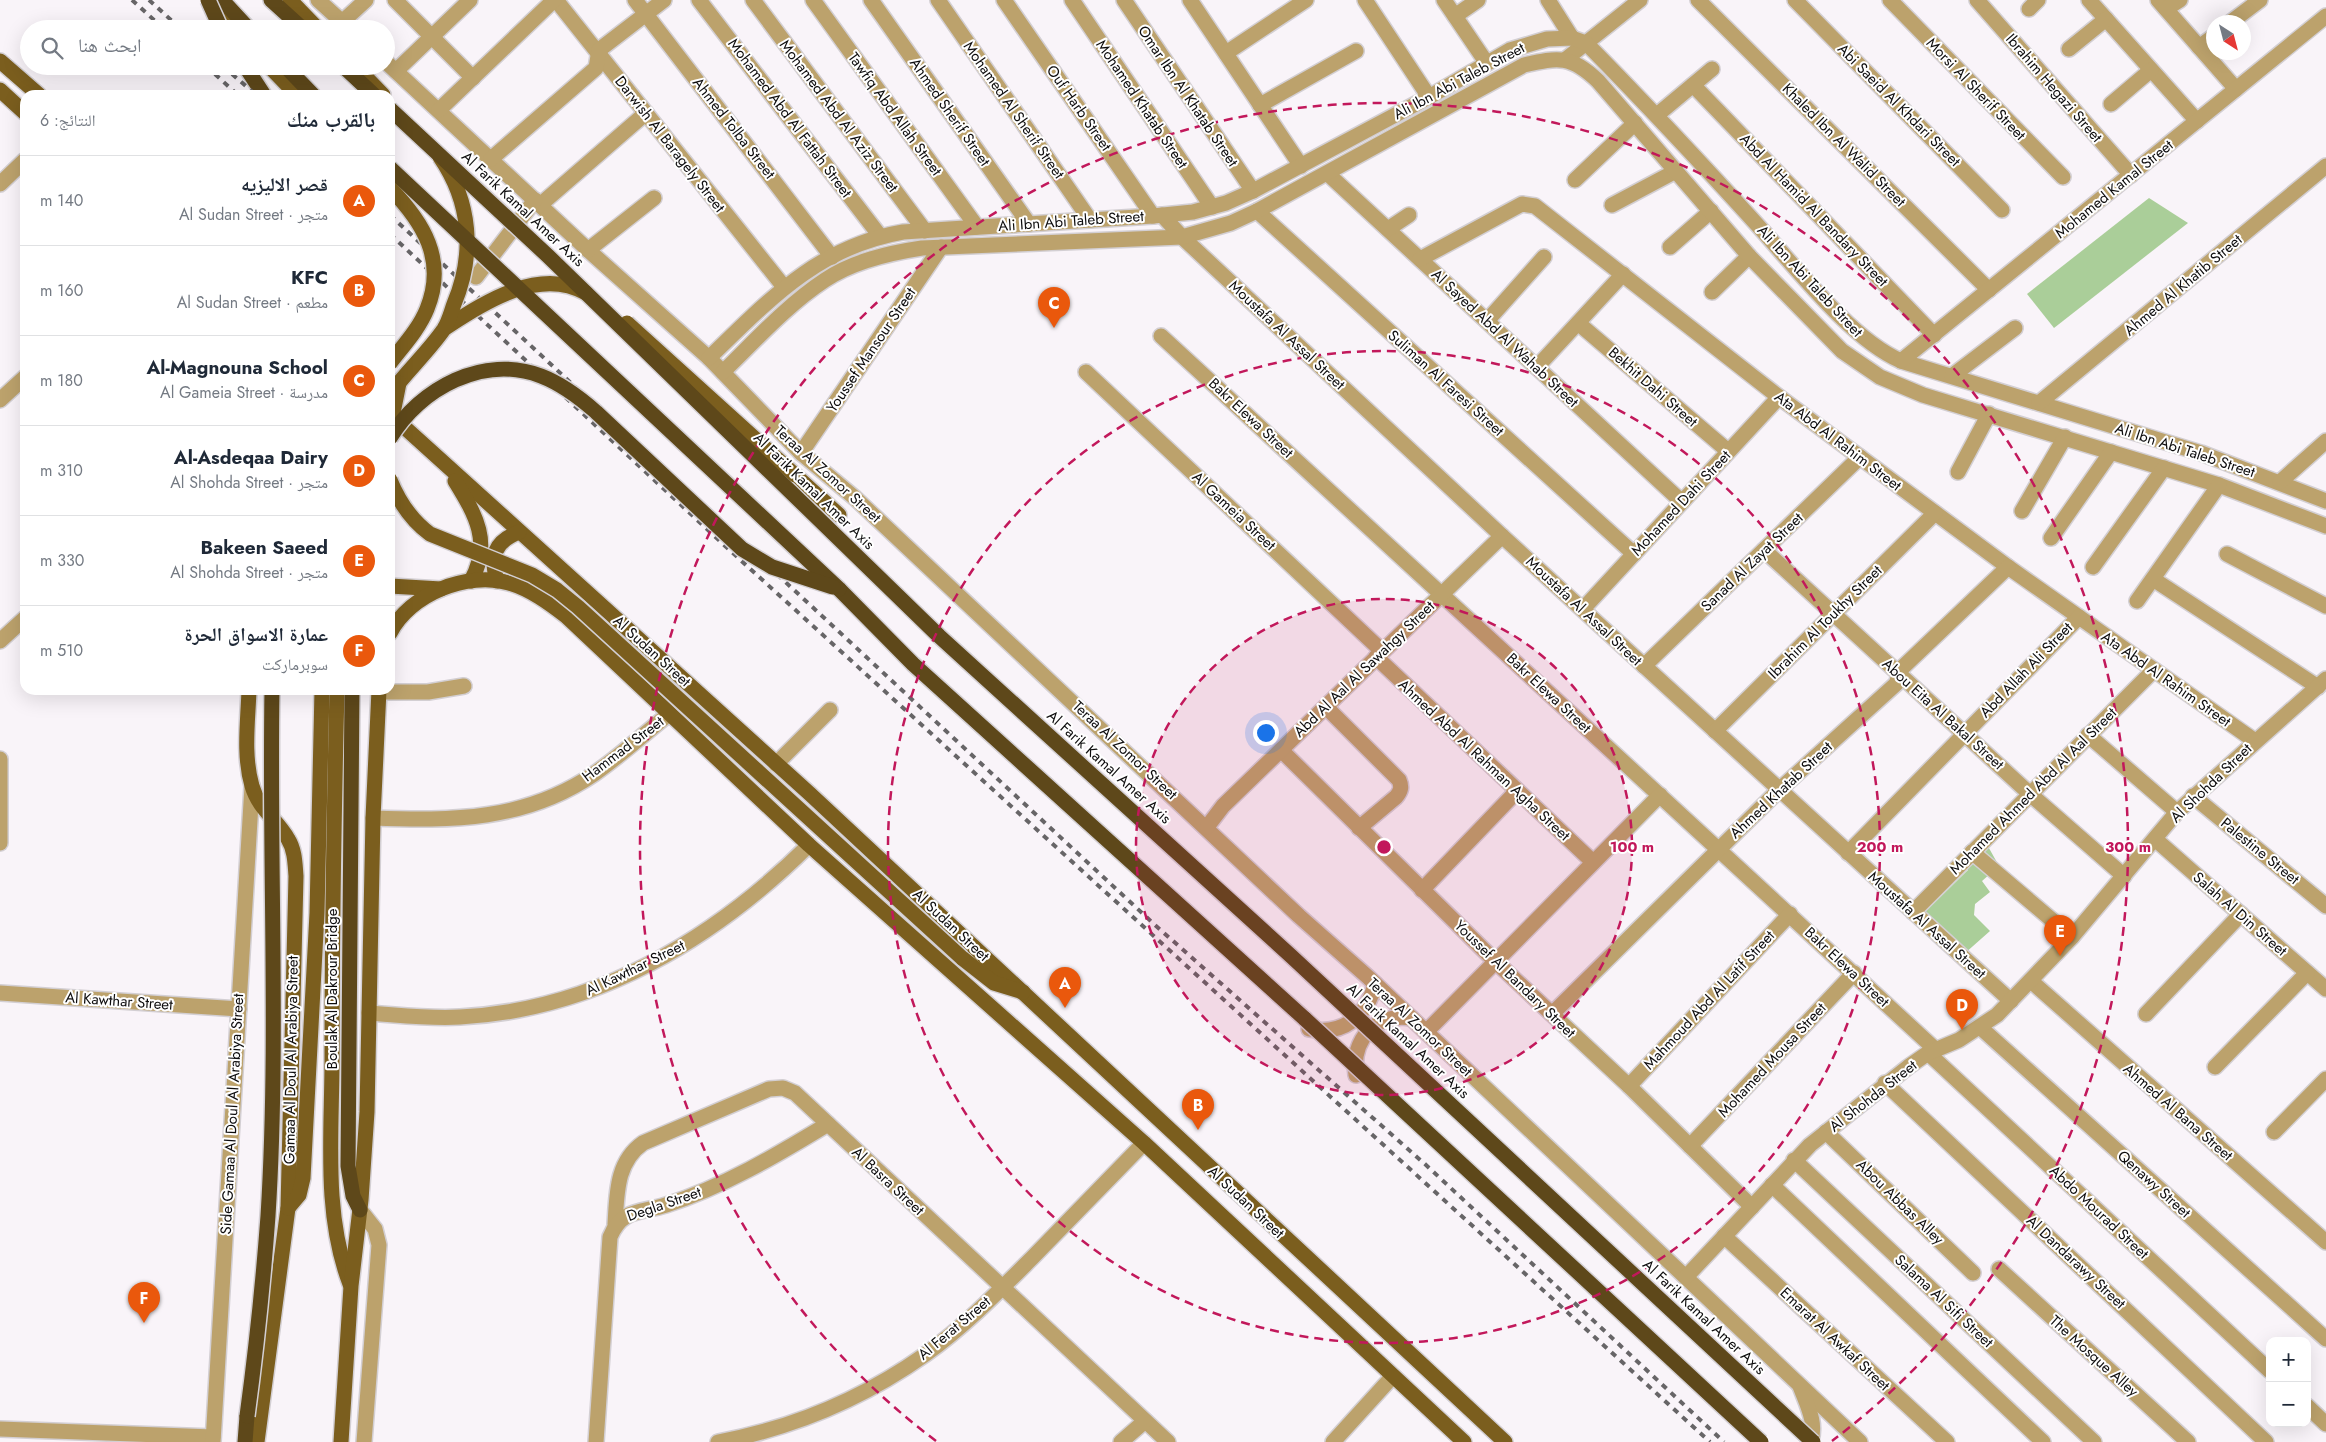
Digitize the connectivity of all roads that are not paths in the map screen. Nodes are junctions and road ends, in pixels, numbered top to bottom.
1 (203, 0) edge
2 (208, 0) edge
3 (222, 0) edge
4 (271, 0) edge
5 (290, 0) edge
6 (318, 0) edge
7 (366, 0) edge
8 (395, 0) edge
9 (470, 0) edge
10 (555, 0) edge
11 (635, 0) edge
12 (664, 0) edge
13 (699, 0) edge
14 (752, 0) edge
15 (813, 0) edge
16 (871, 0) edge
17 (938, 0) edge
18 (1004, 0) edge
19 (1072, 0) edge
20 (1124, 0) edge
21 (1190, 0) edge
22 (1306, 0) edge
23 (1365, 0) edge
24 (1444, 0) edge
25 (1478, 0) edge
26 (1548, 0) edge
27 (1698, 0) edge
28 (1795, 0) edge
29 (1890, 0) edge
30 (1977, 0) edge
31 (2088, 0) edge
32 (2180, 0) edge
33 (2260, 0) edge
34 (1636, 1) edge
35 (2162, 5) edge
36 (646, 14) junction
37 (2240, 15) edge
38 (1455, 16) junction
39 (2326, 16) edge
40 (2106, 19) junction
41 (217, 20) edge
42 (223, 20) edge
43 (241, 20) edge
44 (293, 20) edge
45 (309, 20) edge
46 (340, 20) edge
47 (350, 20) edge
48 (432, 37) junction
49 (1579, 40) junction
50 (2206, 42) edge
51 (2199, 47) junction
52 (2069, 49) dead end
53 (1356, 51) dead end
54 (598, 53) junction
55 (1226, 53) junction
56 (1566, 59) junction
57 (0, 61) edge
58 (1486, 62) junction
59 (395, 64) edge
60 (1712, 69) dead end
61 (2151, 70) junction
62 (395, 71) edge
63 (251, 75) edge
64 (278, 75) edge
65 (294, 75) edge
66 (353, 75) edge
67 (364, 75) edge
68 (473, 78) junction
69 (1693, 85) junction
70 (0, 90) edge
71 (33, 90) edge
72 (261, 90) edge
73 (292, 90) edge
74 (308, 90) edge
75 (369, 90) edge
76 (378, 90) edge
77 (2236, 90) junction
78 (1429, 97) junction
79 (2111, 104) dead end
80 (1260, 105) junction
81 (395, 107) edge
82 (20, 108) edge
83 (439, 110) junction
84 (646, 113) junction
85 (395, 114) edge
86 (1658, 115) junction
87 (2197, 121) junction
88 (1635, 123) junction
89 (491, 158) junction
90 (20, 165) edge
91 (1301, 166) junction
92 (2326, 166) edge
93 (1676, 171) junction
94 (395, 173) edge
95 (1328, 174) junction
96 (2131, 175) junction
97 (2063, 177) dead end
98 (1575, 180) dead end
99 (0, 184) edge
100 (1253, 191) junction
101 (395, 194) edge
102 (654, 198) dead end
103 (537, 202) junction
104 (1612, 205) dead end
105 (1212, 207) junction
106 (2002, 210) dead end
107 (1257, 211) junction
108 (1711, 212) junction
109 (1410, 215) dead end
110 (1157, 216) junction
111 (1090, 220) junction
112 (1029, 224) junction
113 (977, 227) junction
114 (1388, 229) junction
115 (925, 231) junction
116 (880, 236) junction
117 (1182, 236) junction
118 (941, 247) junction
119 (1670, 247) dead end
120 (588, 250) junction
121 (1750, 256) junction
122 (832, 257) junction
123 (1544, 257) dead end
124 (1420, 259) junction
125 (1623, 274) junction
126 (476, 277) dead end
127 (784, 287) junction
128 (1989, 290) junction
129 (1712, 292) dead end
130 (1487, 321) junction
131 (1578, 323) junction
132 (444, 328) junction
133 (2015, 328) dead end
134 (1934, 335) junction
135 (1161, 336) dead end
136 (395, 356) edge
137 (709, 358) junction
138 (1901, 361) junction
139 (1537, 367) junction
140 (723, 372) junction
141 (1086, 372) dead end
142 (1952, 376) junction
143 (400, 380) junction
144 (20, 382) edge
145 (395, 387) edge
146 (1779, 397) junction
147 (0, 400) edge
148 (2039, 403) junction
149 (395, 404) edge
150 (1989, 414) junction
151 (395, 419) edge
152 (395, 426) edge
153 (395, 431) edge
154 (411, 434) junction
155 (2065, 437) junction
156 (2326, 441) edge
157 (801, 452) junction
158 (1728, 452) junction
159 (2112, 452) junction
160 (1860, 457) junction
161 (445, 466) junction
162 (2164, 468) junction
163 (1958, 472) dead end
164 (2280, 482) junction
165 (2218, 485) junction
166 (395, 490) edge
167 (2326, 500) edge
168 (1682, 502) junction
169 (2022, 511) dead end
170 (1936, 513) junction
171 (839, 515) dead end
172 (2326, 526) edge
173 (519, 532) junction
174 (1502, 536) junction
175 (2051, 538) dead end
176 (1764, 550) junction
177 (1634, 554) junction
178 (2227, 554) dead end
179 (2093, 567) dead end
180 (2008, 568) junction
181 (2153, 579) junction
182 (471, 581) junction
183 (497, 581) junction
184 (395, 586) edge
185 (442, 589) junction
186 (839, 590) junction
187 (1442, 594) junction
188 (2137, 601) dead end
189 (2326, 606) edge
190 (1582, 610) junction
191 (1834, 614) junction
192 (2078, 617) junction
193 (20, 623) edge
194 (395, 626) edge
195 (0, 641) edge
196 (1379, 654) junction
197 (1644, 666) junction
198 (2154, 670) junction
199 (1899, 674) junction
200 (2322, 683) edge
201 (464, 686) dead end
202 (395, 691) edge
203 (249, 695) edge
204 (272, 695) edge
205 (322, 695) edge
206 (337, 695) edge
207 (352, 695) edge
208 (379, 695) edge
209 (1326, 706) junction
210 (830, 710) dead end
211 (669, 714) junction
212 (1715, 731) junction
213 (1964, 734) junction
214 (2088, 735) junction
215 (2255, 741) junction
216 (1281, 750) junction
217 (0, 759) edge
218 (776, 764) junction
219 (252, 786) junction
220 (1779, 790) junction
221 (1518, 791) junction
222 (2030, 794) junction
223 (1660, 795) junction
224 (2193, 796) junction
225 (2177, 812) junction
226 (373, 818) junction
227 (1207, 827) junction
228 (1359, 828) junction
229 (2154, 839) junction
230 (0, 843) edge
231 (810, 845) junction
232 (1719, 849) junction
233 (1972, 852) junction
234 (1848, 853) junction
235 (1593, 862) junction
236 (2124, 876) junction
237 (1422, 890) junction
238 (2326, 906) edge
239 (1912, 912) junction
240 (325, 914) junction
241 (1790, 914) junction
242 (2241, 914) junction
243 (2072, 937) junction
244 (1496, 962) junction
245 (1854, 973) junction
246 (2307, 973) junction
247 (2030, 981) junction
248 (1375, 984) junction
249 (2326, 989) edge
250 (0, 992) edge
251 (1024, 993) junction
252 (2011, 1002) junction
253 (239, 1009) junction
254 (369, 1013) junction
255 (1552, 1014) junction
256 (2146, 1014) dead end
257 (1411, 1018) junction
258 (1981, 1028) junction
259 (1305, 1029) dead end
260 (1426, 1032) junction
261 (1932, 1052) junction
262 (2215, 1067) dead end
263 (1356, 1075) dead end
264 (2326, 1079) edge
265 (1885, 1083) junction
266 (1629, 1086) junction
267 (828, 1124) junction
268 (1826, 1132) junction
269 (2274, 1132) dead end
270 (1144, 1143) junction
271 (1690, 1146) junction
272 (1794, 1160) junction
273 (1772, 1185) junction
274 (1752, 1207) junction
275 (288, 1208) junction
276 (360, 1210) junction
277 (615, 1224) junction
278 (1724, 1236) junction
279 (2326, 1242) edge
280 (1999, 1270) dead end
281 (1973, 1273) dead end
282 (1686, 1277) junction
283 (351, 1286) junction
284 (1002, 1288) junction
285 (2326, 1340) edge
286 (1411, 1356) junction
287 (2266, 1367) edge
288 (1393, 1376) junction
289 (1800, 1385) junction
290 (2311, 1410) edge
291 (1145, 1420) junction
292 (2326, 1424) edge
293 (0, 1429) edge
294 (142, 1438) edge
295 (213, 1440) edge
296 (245, 1442) edge
297 (257, 1442) edge
298 (341, 1442) edge
299 (364, 1442) edge
300 (596, 1442) edge
301 (718, 1442) edge
302 (1121, 1442) edge
303 (1168, 1442) edge
304 (1333, 1442) edge
305 (1464, 1442) edge
306 (1505, 1442) edge
307 (1761, 1442) edge
308 (1811, 1442) edge
309 (1860, 1442) edge
310 (1947, 1442) edge
311 (2043, 1442) edge
312 (2094, 1442) edge
313 (2188, 1442) edge
314 (2266, 1442) edge

1 - 42 main road, bridge
2 - 41 highway, bridge
3 - 43 highway
4 - 44 highway
5 - 45 main road
6 - 46 street
7 - 47 street
8 - 48 street
9 - 48 street
10 - 54 street, Darwish Al Baragely Street
10 - 68 street
11 - 36 street, Ahmed Tolba Street
12 - 36 street
13 - 116 street, Mohamed Abd Al Fattah Street
14 - 115 street, Mohamed Abd Al Aziz Street
15 - 113 street, Tawfiq Abd Allah Street
16 - 112 street, Ahmed Sherif Street
17 - 111 street, Mohamed Al Sherif Street
18 - 110 street, Ouf Harb Street
19 - 105 street, Mohamed Khatab Street
20 - 100 street, Omar Ibn Al Khatab Street
21 - 55 street
22 - 55 street
23 - 78 street
24 - 38 street
25 - 38 street
26 - 49 street
27 - 128 street, Khaled Ibn Al Walid Street
28 - 106 street, Abi Saeid Al Khdari Street
29 - 97 street, Morsi Al Sherif Street
30 - 96 street, Ibrahim Hegazi Street
31 - 40 street
32 - 35 street
33 - 37 street
34 - 49 street
35 - 51 street
36 - 54 street
36 - 122 street, Ahmed Tolba Street
38 - 58 street
39 - 77 street, Mohamed Kamal Street
40 - 52 street
40 - 61 street
48 - 59 street
48 - 68 street
49 - 56 street
49 - 58 street, Ali Ibn Abi Taleb Street
49 - 86 street, Ali Ibn Abi Taleb Street
50 - 51 street
51 - 77 street
53 - 80 street
54 - 84 street, Darwish Al Baragely Street
54 - 89 street
55 - 80 street
56 - 88 street, Ali Ibn Abi Taleb Street
56 - 95 street, Ali Ibn Abi Taleb Street
57 - 71 main road
58 - 78 street, Ali Ibn Abi Taleb Street
60 - 69 street
61 - 79 street
61 - 87 street
62 - 83 street, Teraa Al Zomor Street
63 - 72 highway
64 - 73 main road
65 - 74 highway
66 - 75 highway
67 - 76 main road
68 - 83 street
69 - 86 street
69 - 134 street, Abd Al Hamid Al Bandary Street
70 - 82 main road
77 - 87 street, Mohamed Kamal Street
78 - 91 street, Ali Ibn Abi Taleb Street
80 - 91 street
81 - 132 main road, bridge
83 - 89 street, Teraa Al Zomor Street
84 - 103 street
84 - 127 street, Darwish Al Baragely Street
85 - 308 highway, Al Farik Kamal Amer Axis, bridge
86 - 138 street, Ali Ibn Abi Taleb Street
87 - 96 street, Mohamed Kamal Street
88 - 93 street, Ali Ibn Abi Taleb Street
88 - 98 street
89 - 103 street, Teraa Al Zomor Street
90 - 99 street
91 - 100 street, Ali Ibn Abi Taleb Street
92 - 148 street, Ahmed Al Khatib Street
93 - 104 street
93 - 108 street, Ali Ibn Abi Taleb Street
94 - 186 highway, bridge
95 - 107 street, Ali Ibn Abi Taleb Street
95 - 114 street, Al Sayed Abd Al Wahab Street
96 - 128 street, Mohamed Kamal Street
100 - 105 street, Ali Ibn Abi Taleb Street
101 - 136 main road, bridge
102 - 120 street
103 - 120 street, Teraa Al Zomor Street
103 - 126 street
105 - 110 street, Ali Ibn Abi Taleb Street
107 - 117 street, Ali Ibn Abi Taleb Street
107 - 177 street, Suliman Al Faresi Street
108 - 119 street
108 - 121 street, Ali Ibn Abi Taleb Street
109 - 114 street
110 - 111 street, Ali Ibn Abi Taleb Street
110 - 117 street, Moustafa Al Assal Street
111 - 112 street, Ali Ibn Abi Taleb Street
112 - 113 street, Ali Ibn Abi Taleb Street
113 - 115 street, Ali Ibn Abi Taleb Street
114 - 124 street, Al Sayed Abd Al Wahab Street
115 - 116 street, Ali Ibn Abi Taleb Street
116 - 122 street, Ali Ibn Abi Taleb Street
117 - 118 street, Ali Ibn Abi Taleb Street
117 - 174 street, Moustafa Al Assal Street
118 - 140 street, Ali Ibn Abi Taleb Street
118 - 157 street, Youssef Mansour Street
120 - 137 street, Teraa Al Zomor Street
121 - 129 street
121 - 150 street, Ali Ibn Abi Taleb Street
122 - 127 street, Ali Ibn Abi Taleb Street
123 - 130 street
124 - 125 street, Ata Abd Al Rahim Street
124 - 130 street, Al Sayed Abd Al Wahab Street
125 - 131 street
125 - 146 street, Ata Abd Al Rahim Street
127 - 137 street, Ali Ibn Abi Taleb Street
128 - 134 street, Mohamed Kamal Street
130 - 139 street, Al Sayed Abd Al Wahab Street
131 - 139 street
131 - 158 street, Bekhit Dahi Street
132 - 143 main road, bridge
132 - 171 main road, bridge
133 - 142 street
134 - 138 street, Mohamed Kamal Street
135 - 187 street, Bakr Elewa Street
137 - 140 street, Teraa Al Zomor Street
138 - 142 street, Ali Ibn Abi Taleb Street
139 - 168 street, Al Sayed Abd Al Wahab Street
140 - 157 street, Teraa Al Zomor Street
141 - 196 street, Al Gameia Street
142 - 148 street, Ali Ibn Abi Taleb Street
143 - 145 main road, bridge
143 - 149 main road, bridge
144 - 147 street
146 - 158 street, Mohamed Dahi Street
146 - 160 street, Ata Abd Al Rahim Street
148 - 164 street, Ali Ibn Abi Taleb Street
150 - 155 street, Ali Ibn Abi Taleb Street
150 - 163 street
151 - 154 main road, Al Sudan Street
152 - 154 main road
153 - 186 highway, bridge
154 - 161 main road, Al Sudan Street
155 - 159 street, Ali Ibn Abi Taleb Street
155 - 169 street
156 - 164 street
157 - 227 street, Teraa Al Zomor Street
158 - 168 street, Mohamed Dahi Street
159 - 162 street, Ali Ibn Abi Taleb Street
159 - 175 street
160 - 170 street, Ata Abd Al Rahim Street
160 - 176 street, Sanad Al Zayat Street
161 - 173 main road, Al Sudan Street
161 - 182 main road
162 - 165 street, Ali Ibn Abi Taleb Street
162 - 179 street
164 - 167 street, Ali Ibn Abi Taleb Street
165 - 172 street, Ali Ibn Abi Taleb Street
165 - 181 street
166 - 251 main road, bridge
168 - 177 street, Mohamed Dahi Street
170 - 180 street, Ata Abd Al Rahim Street
170 - 191 street, Ibrahim Al Toukhy Street
173 - 183 main road
173 - 218 main road, Al Sudan Street
174 - 187 street, Abd Al Aal Al Sawahgy Street
174 - 190 street, Moustafa Al Assal Street
176 - 191 street, Abou Eita Al Bakal Street
176 - 197 street, Sanad Al Zayat Street
177 - 190 street, Mohamed Dahi Street
178 - 189 street
180 - 192 street, Ata Abd Al Rahim Street
180 - 199 street, Ahmed Khatab Street
181 - 188 street
181 - 200 street
182 - 183 main road, Al Sudan Street
182 - 185 main road
183 - 211 main road, Al Sudan Street
184 - 185 main road
185 - 194 main road
186 - 307 highway, bridge
187 - 196 street, Abd Al Aal Al Sawahgy Street
187 - 223 street, Bakr Elewa Street
190 - 197 street, Moustafa Al Assal Street
191 - 199 street, Abou Eita Al Bakal Street
191 - 212 street, Ibrahim Al Toukhy Street
192 - 198 street, Ata Abd Al Rahim Street
192 - 213 street, Abd Allah Ali Street
193 - 195 street
196 - 209 street, Abd Al Aal Al Sawahgy Street
196 - 221 street, Ahmed Abd Al Rahman Agha Street
197 - 212 street, Moustafa Al Assal Street
198 - 214 street, Mohamed Ahmed Abd Al Aal Street
198 - 215 street, Ata Abd Al Rahim Street
199 - 213 street, Abou Eita Al Bakal Street
199 - 220 street, Ahmed Khatab Street
200 - 215 street, Al Shohda Street
201 - 202 street
203 - 219 main road, Gamaa Al Doul Al Arabiya Street
204 - 296 highway, bridge
205 - 240 main road, Boulak Al Dakrour Bridge
206 - 240 main road, Boulak Al Dakrour Bridge
207 - 276 highway
208 - 226 main road
209 - 216 street, Abd Al Aal Al Sawahgy Street
209 - 228 street
210 - 218 street
211 - 226 street, Hammad Street
211 - 231 main road, Al Sudan Street
212 - 220 street, Moustafa Al Assal Street
213 - 222 street, Abou Eita Al Bakal Street
213 - 234 street, Abd Allah Ali Street
214 - 222 street, Mohamed Ahmed Abd Al Aal Street
214 - 225 street
215 - 224 street, Al Shohda Street
216 - 227 street, Abd Al Aal Al Sawahgy Street
216 - 228 street, Youssef Al Bandary Street
217 - 230 street
218 - 251 main road, Al Sudan Street
219 - 253 street, Side Gamaa Al Doul Al Arabiya Street
219 - 275 main road, Gamaa Al Doul Al Arabiya Street
220 - 232 street, Ahmed Khatab Street
220 - 234 street, Moustafa Al Assal Street
221 - 235 street, Ahmed Abd Al Rahman Agha Street
221 - 237 street
222 - 233 street, Mohamed Ahmed Abd Al Aal Street
222 - 236 street, Abou Eita Al Bakal Street
223 - 232 street, Bakr Elewa Street
223 - 235 street
224 - 225 street, Al Shohda Street
224 - 238 street, Palestine Street
225 - 229 street, Al Shohda Street
226 - 254 main road
227 - 248 street, Teraa Al Zomor Street
228 - 237 street, Youssef Al Bandary Street
229 - 236 street, Al Shohda Street
229 - 242 street, Salah Al Din Street
231 - 254 street, Al Kawthar Street
231 - 270 main road, Al Sudan Street
232 - 241 street, Bakr Elewa Street
232 - 255 street, Ahmed Khatab Street
233 - 239 street, Mohamed Ahmed Abd Al Aal Street
233 - 243 street
234 - 239 street, Moustafa Al Assal Street
235 - 244 street
236 - 243 street, Al Shohda Street
237 - 244 street, Youssef Al Bandary Street
239 - 252 street, Moustafa Al Assal Street
240 - 275 main road, Boulak Al Dakrour Bridge
240 - 283 main road, Boulak Al Dakrour Bridge
241 - 245 street, Bakr Elewa Street
241 - 266 street, Mahmoud Abd Al Latif Street
242 - 246 street, Salah Al Din Street
242 - 256 street
243 - 247 street, Al Shohda Street
244 - 255 street, Youssef Al Bandary Street
244 - 260 street
245 - 261 street, Bakr Elewa Street
245 - 271 street, Mohamed Mousa Street
246 - 249 street, Salah Al Din Street
246 - 262 street
247 - 252 street, Al Shohda Street
247 - 279 street, Ahmed Al Bana Street
248 - 257 street, Teraa Al Zomor Street
248 - 259 street
250 - 253 street, Al Kawthar Street
251 - 286 main road, Al Sudan Street
252 - 258 street, Al Shohda Street
253 - 295 street, Side Gamaa Al Doul Al Arabiya Street
254 - 276 main road
255 - 266 street, Youssef Al Bandary Street
257 - 260 street, Teraa Al Zomor Street
257 - 263 street
258 - 261 street, Al Shohda Street
258 - 285 street, Qenawy Street
260 - 282 street, Teraa Al Zomor Street
261 - 265 street, Al Shohda Street
261 - 287 street, Abdo Mourad Street
264 - 269 street
265 - 268 street, Al Shohda Street
265 - 314 street, Al Dandarawy Street
266 - 271 street, Youssef Al Bandary Street
267 - 277 street, Degla Street
267 - 277 street, Al Basra Street
267 - 284 street, Al Basra Street
268 - 272 street, Al Shohda Street
268 - 281 street, Abou Abbas Alley
270 - 284 street, Al Ferat Street
270 - 288 main road, Al Sudan Street
271 - 274 street, Youssef Al Bandary Street
272 - 273 street, Al Shohda Street
272 - 312 street, Salama Al Sifi Street
273 - 274 street, Al Shohda Street
273 - 311 street
274 - 278 street, Al Shohda Street
275 - 297 main road, Gamaa Al Doul Al Arabiya Street
276 - 283 main road
276 - 299 street
277 - 300 street, Degla Street
278 - 282 street, Al Shohda Street
278 - 310 street, Emarat Al Awkaf Street
280 - 313 street, The Mosque Alley
282 - 289 street, Teraa Al Zomor Street
283 - 298 main road
284 - 291 street, Al Basra Street
284 - 301 street, Al Ferat Street
286 - 288 main road
286 - 306 main road, Al Sudan Street
288 - 304 street
288 - 305 main road, Al Sudan Street
289 - 308 street
289 - 309 street, Teraa Al Zomor Street
290 - 292 street
291 - 302 street
291 - 303 street, Al Basra Street
293 - 294 street
294 - 295 street

